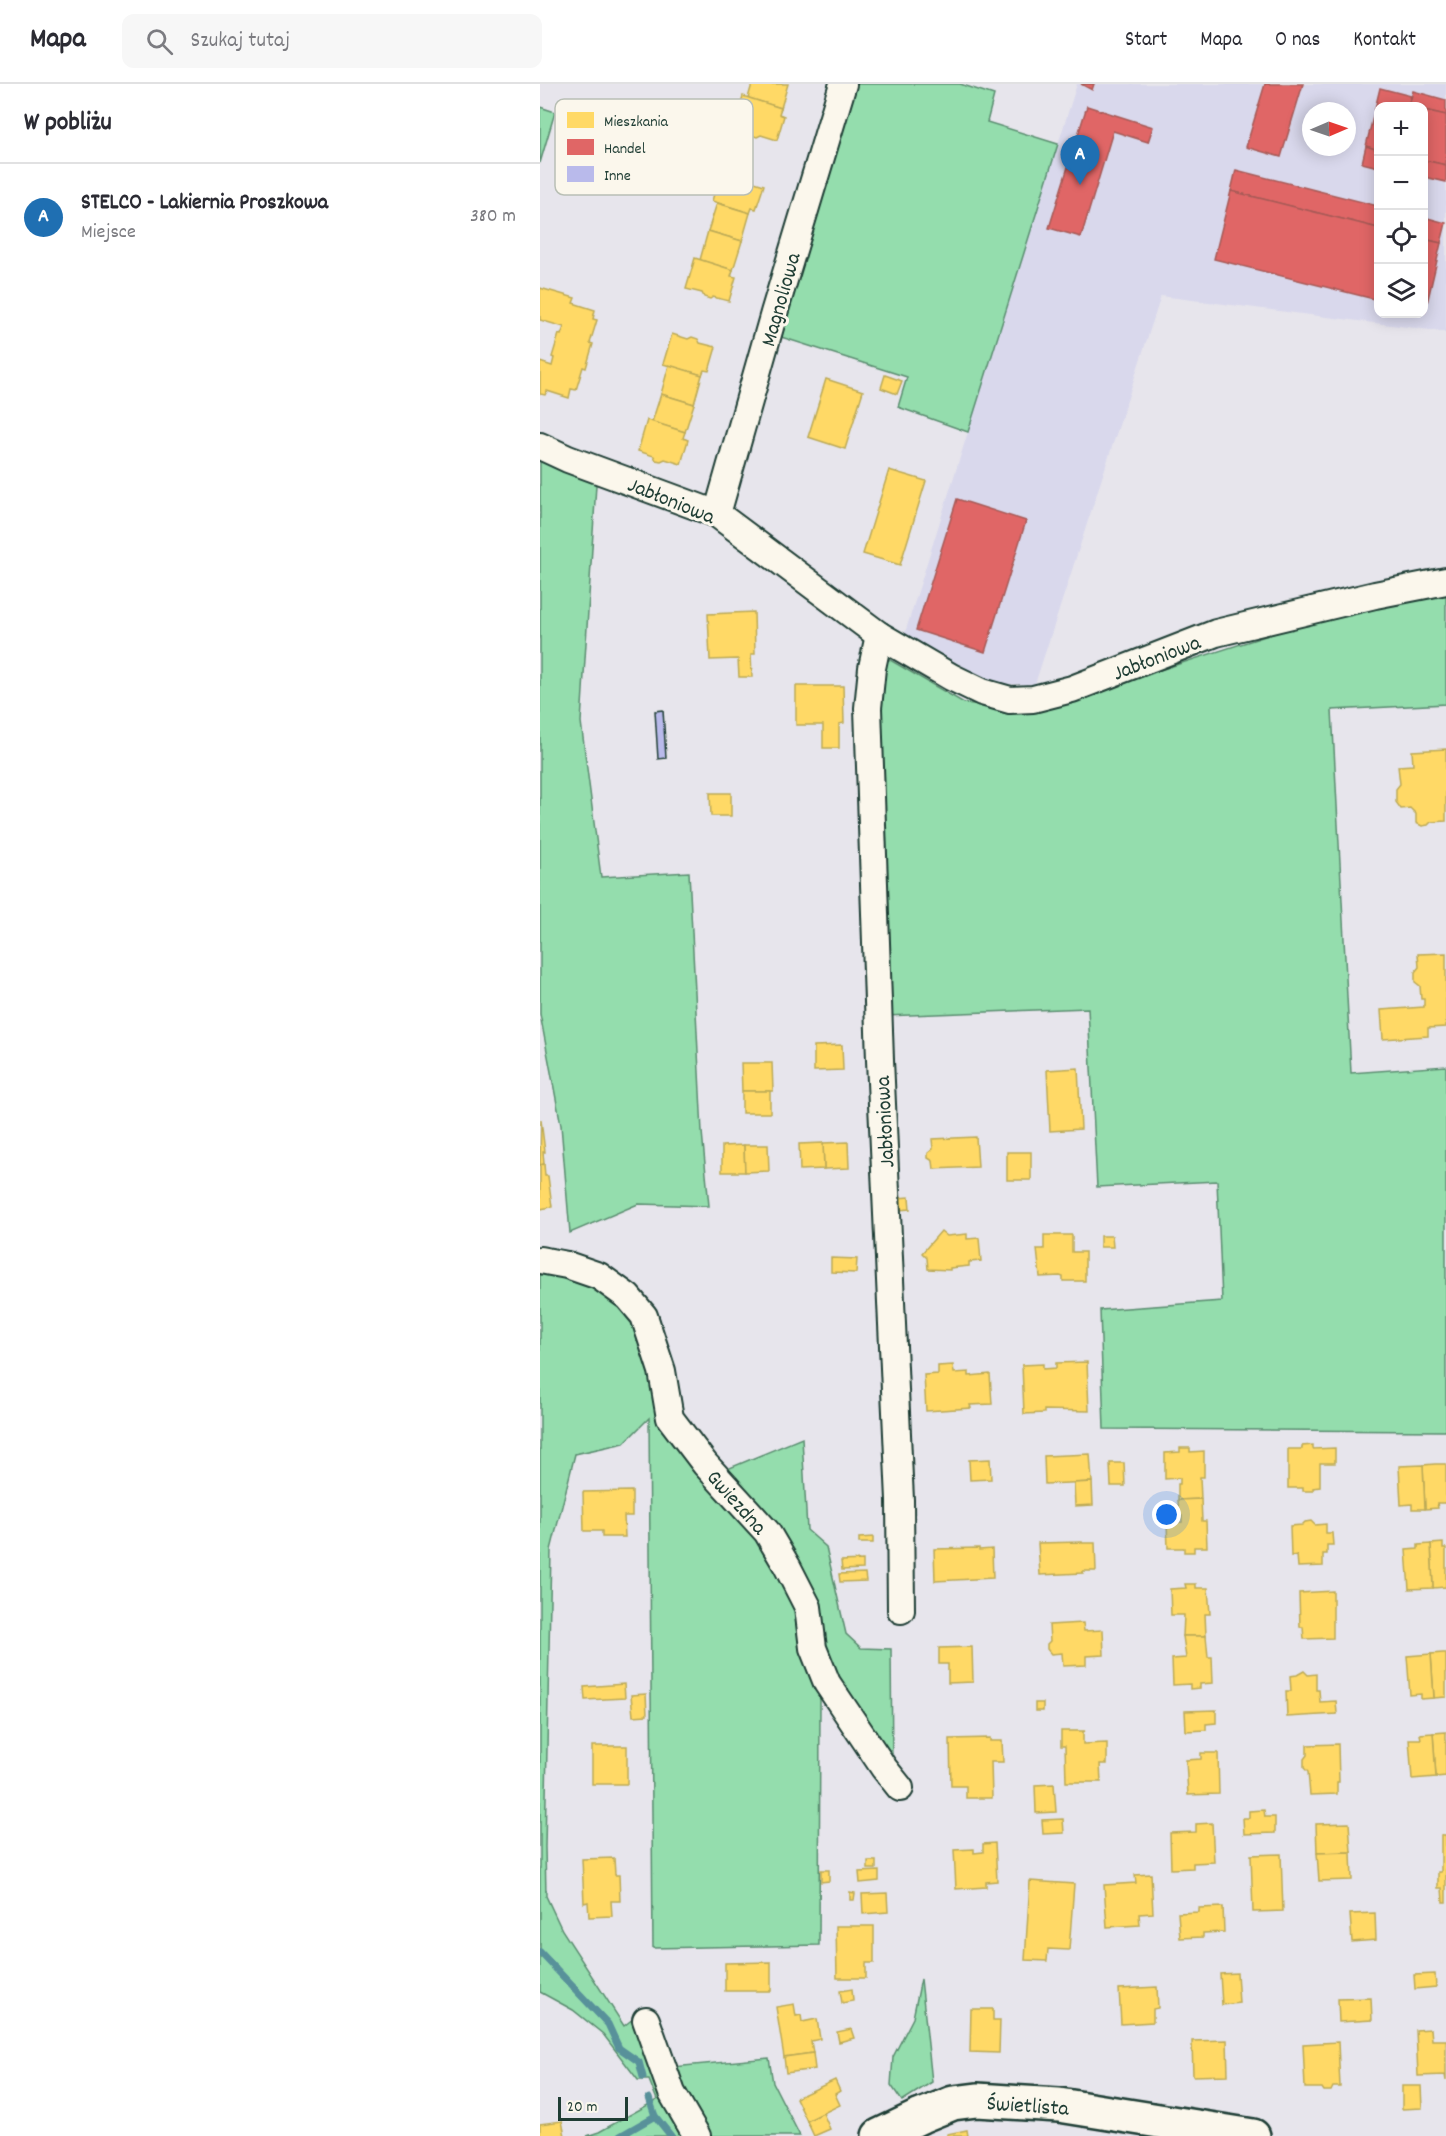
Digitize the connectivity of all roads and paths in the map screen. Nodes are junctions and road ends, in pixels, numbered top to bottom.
1 (843, 84) edge
2 (540, 446) edge
3 (717, 514) junction
4 (1446, 581) edge
5 (879, 635) junction
6 (540, 1260) edge
7 (901, 1610) dead end
8 (900, 1788) dead end
9 (646, 2020) dead end
10 (697, 2136) edge
11 (879, 2136) edge
12 (1253, 2136) edge

1 - 3 street, Magnoliowa
2 - 3 street, Jabłoniowa
3 - 5 street, Jabłoniowa
4 - 5 street, Jabłoniowa
5 - 7 street, Jabłoniowa
6 - 8 street, Gwiezdna
9 - 10 street
11 - 12 street, Świetlista

